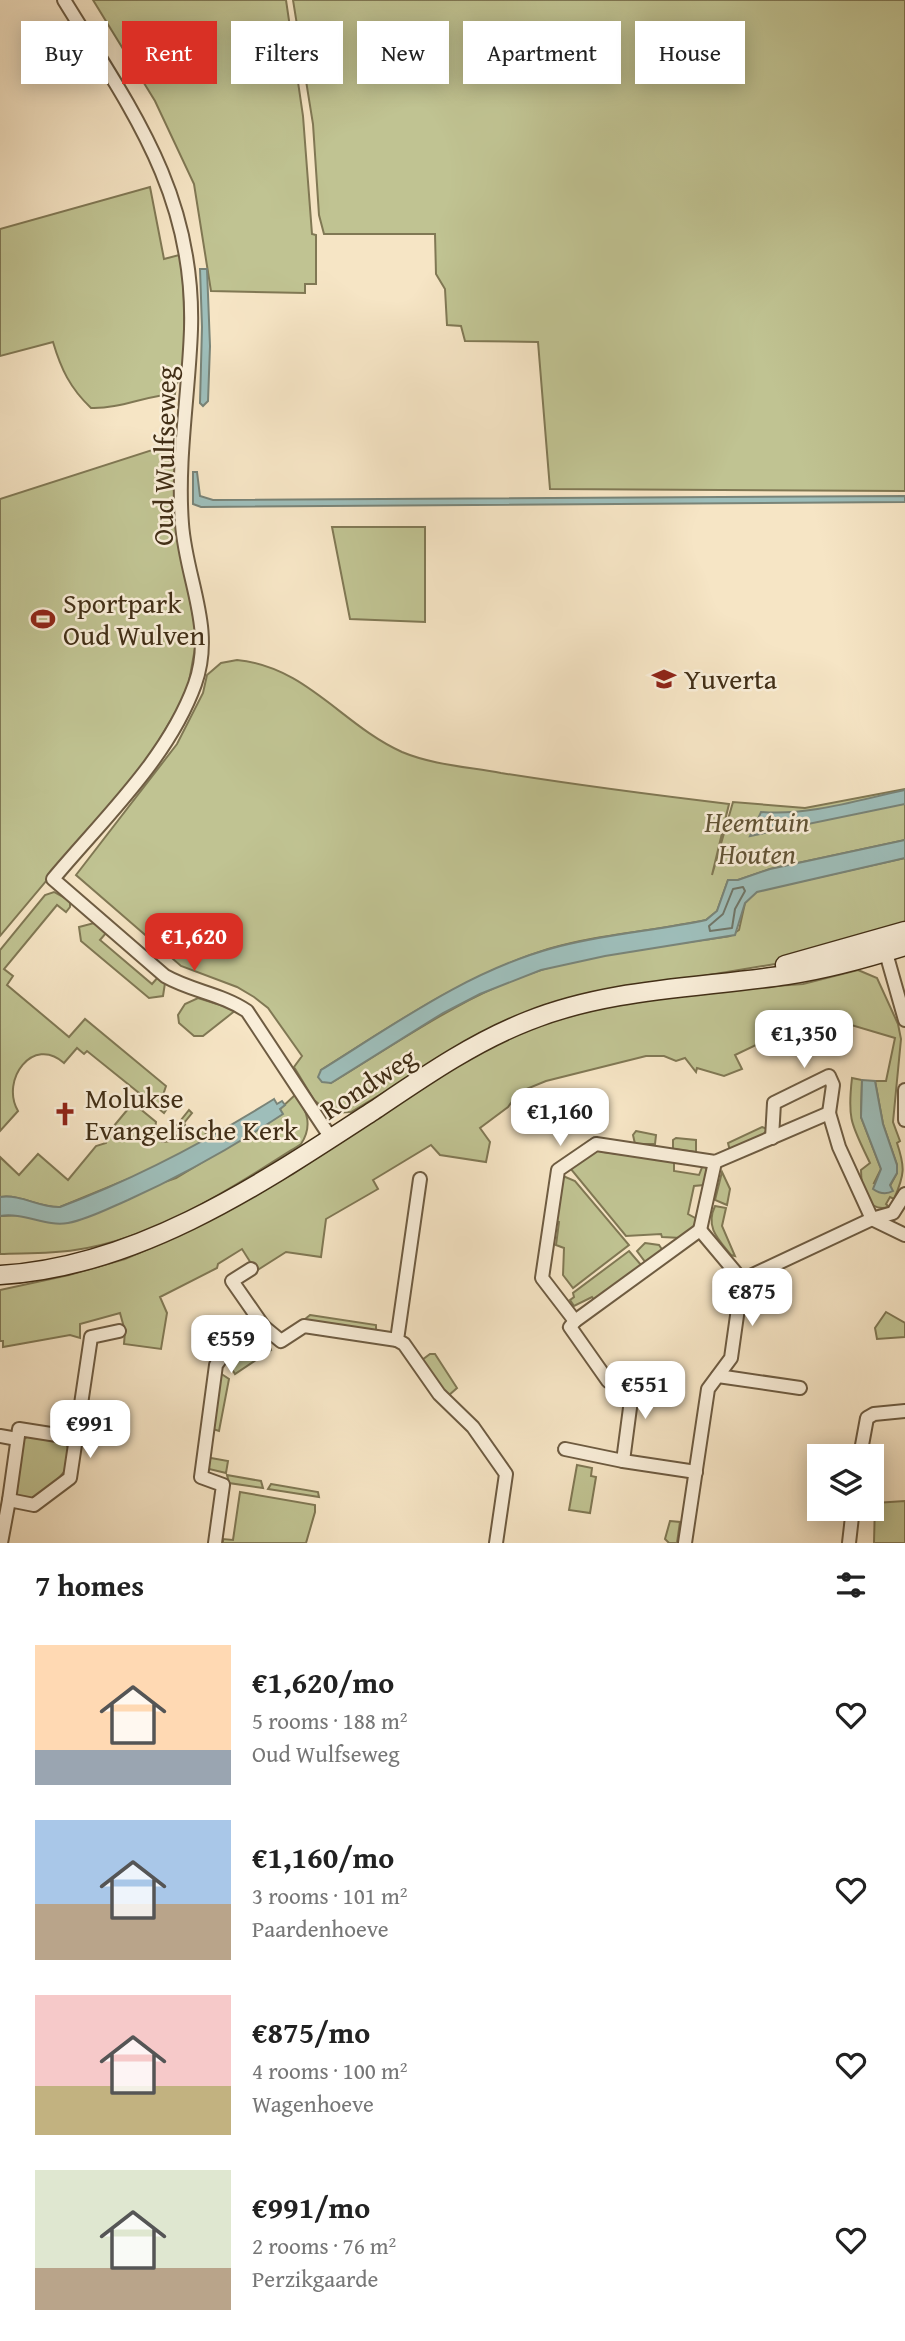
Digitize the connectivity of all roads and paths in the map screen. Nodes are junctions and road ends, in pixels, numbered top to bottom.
1 (64, 0) edge
2 (905, 931) edge
3 (884, 945) junction
4 (905, 946) edge
5 (905, 1020) edge
6 (905, 1090) edge
7 (829, 1113) junction
8 (905, 1120) edge
9 (331, 1138) junction
10 (772, 1138) junction
11 (715, 1162) junction
12 (420, 1179) dead end
13 (905, 1194) edge
14 (872, 1219) junction
15 (701, 1230) junction
16 (905, 1235) edge
17 (251, 1269) dead end
18 (0, 1275) edge
19 (742, 1280) junction
20 (575, 1321) junction
21 (264, 1327) junction
22 (120, 1331) dead end
23 (397, 1340) junction
24 (718, 1376) junction
25 (800, 1388) dead end
26 (905, 1411) edge
27 (0, 1436) edge
28 (76, 1438) junction
29 (17, 1439) junction
30 (862, 1444) edge
31 (565, 1449) dead end
32 (623, 1461) junction
33 (696, 1472) junction
34 (6, 1475) edge
35 (9, 1500) junction
36 (852, 1521) edge
37 (1, 1543) edge
38 (215, 1543) edge
39 (496, 1543) edge
40 (685, 1543) edge
41 (849, 1543) edge

1 - 9 street, Oud Wulfseweg
2 - 3 main road, Rondweg
3 - 4 main road, Rondweg
3 - 5 street
3 - 9 main road, Rondweg
6 - 8 street
7 - 10 street
7 - 10 street
7 - 14 street
9 - 18 main road, Rondweg
10 - 11 street
11 - 15 street
11 - 20 street
12 - 23 street
13 - 14 street
14 - 16 street
14 - 19 street
15 - 19 street
15 - 20 street
17 - 21 street
19 - 24 street
20 - 32 street
21 - 23 street
21 - 38 street
22 - 28 street
23 - 39 street
24 - 25 street
24 - 33 street
26 - 30 street
27 - 29 street
28 - 29 street
28 - 35 street
29 - 34 street
31 - 32 street
32 - 33 street
33 - 40 street
34 - 35 street
35 - 37 street
36 - 41 street

